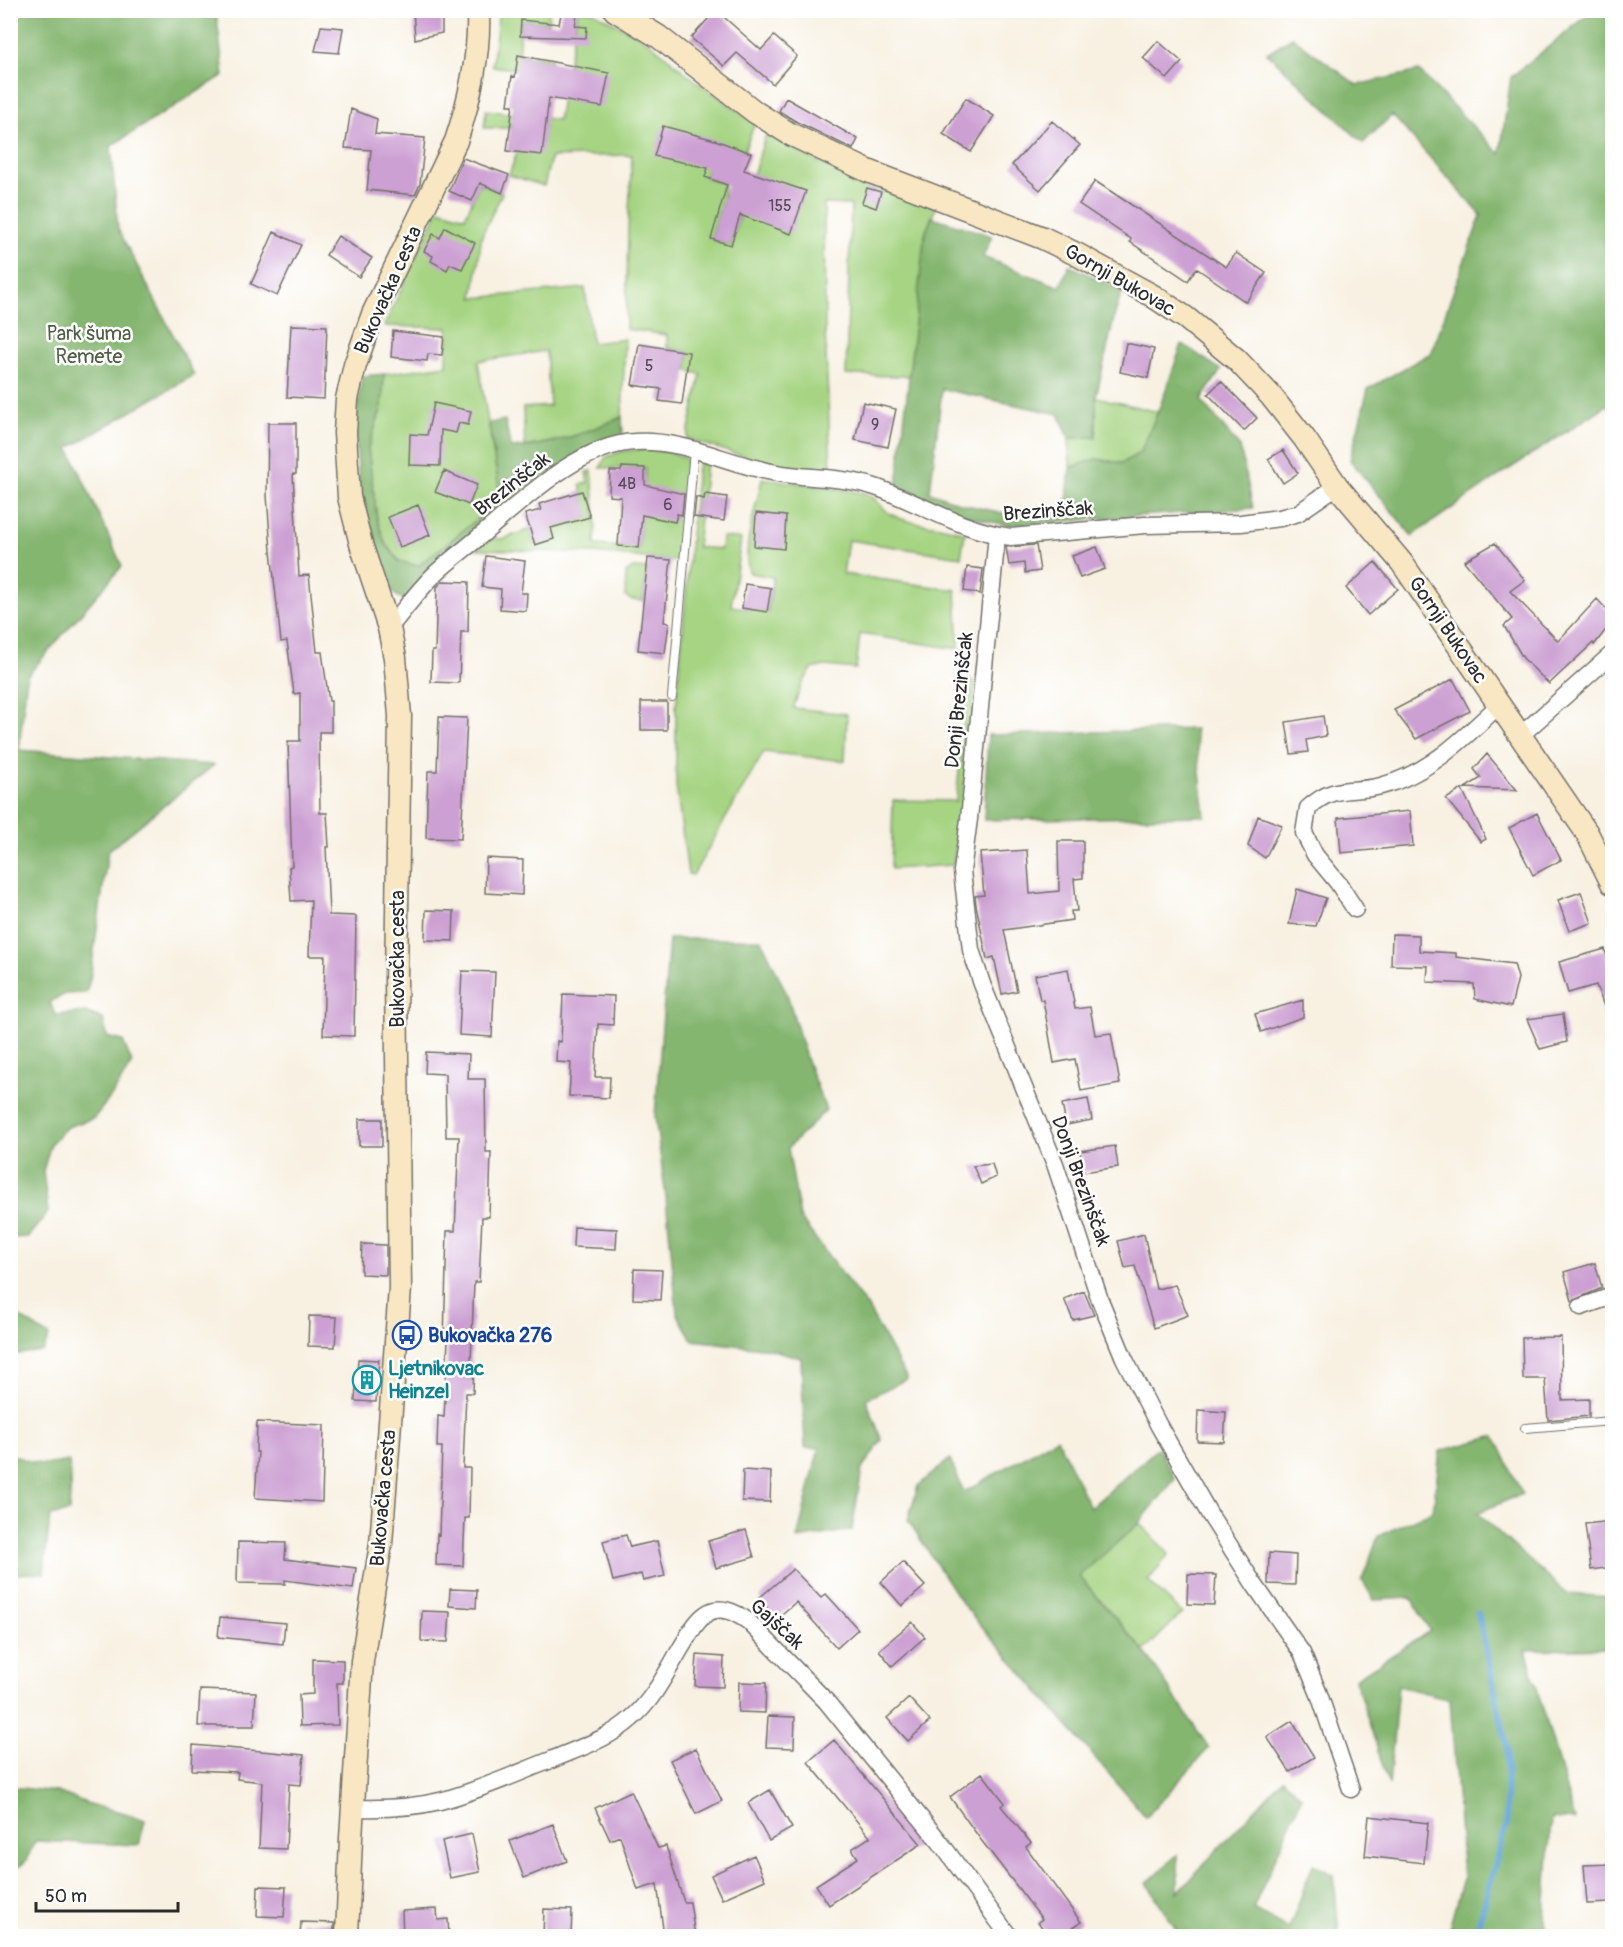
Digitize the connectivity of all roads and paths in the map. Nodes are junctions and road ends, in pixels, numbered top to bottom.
1 (478, 10) edge
2 (615, 10) edge
3 (694, 450) junction
4 (1337, 486) junction
5 (997, 535) junction
6 (389, 628) junction
7 (1612, 654) edge
8 (672, 697) dead end
9 (1499, 705) junction
10 (1521, 735) junction
11 (1612, 883) edge
12 (1355, 909) dead end
13 (1612, 1296) edge
14 (1581, 1307) dead end
15 (1612, 1421) edge
16 (1525, 1428) dead end
17 (1351, 1789) dead end
18 (353, 1808) junction
19 (347, 1936) edge
20 (1009, 1936) edge

1 - 6 main road, Bukovačka cesta
2 - 4 main road, Gornji Bukovac
3 - 5 street, Brezinščak
3 - 6 street, Brezinščak
3 - 8 lane
4 - 5 street, Brezinščak
4 - 9 main road, Gornji Bukovac
5 - 17 street, Donji Brezinščak
6 - 18 main road, Bukovačka cesta
7 - 10 street
9 - 10 main road, Gornji Bukovac
9 - 12 street, Gornji Bukovac
10 - 11 main road, Gornji Bukovac
13 - 14 street
15 - 16 lane
18 - 19 main road, Bukovačka cesta
18 - 20 street, Gajščak

